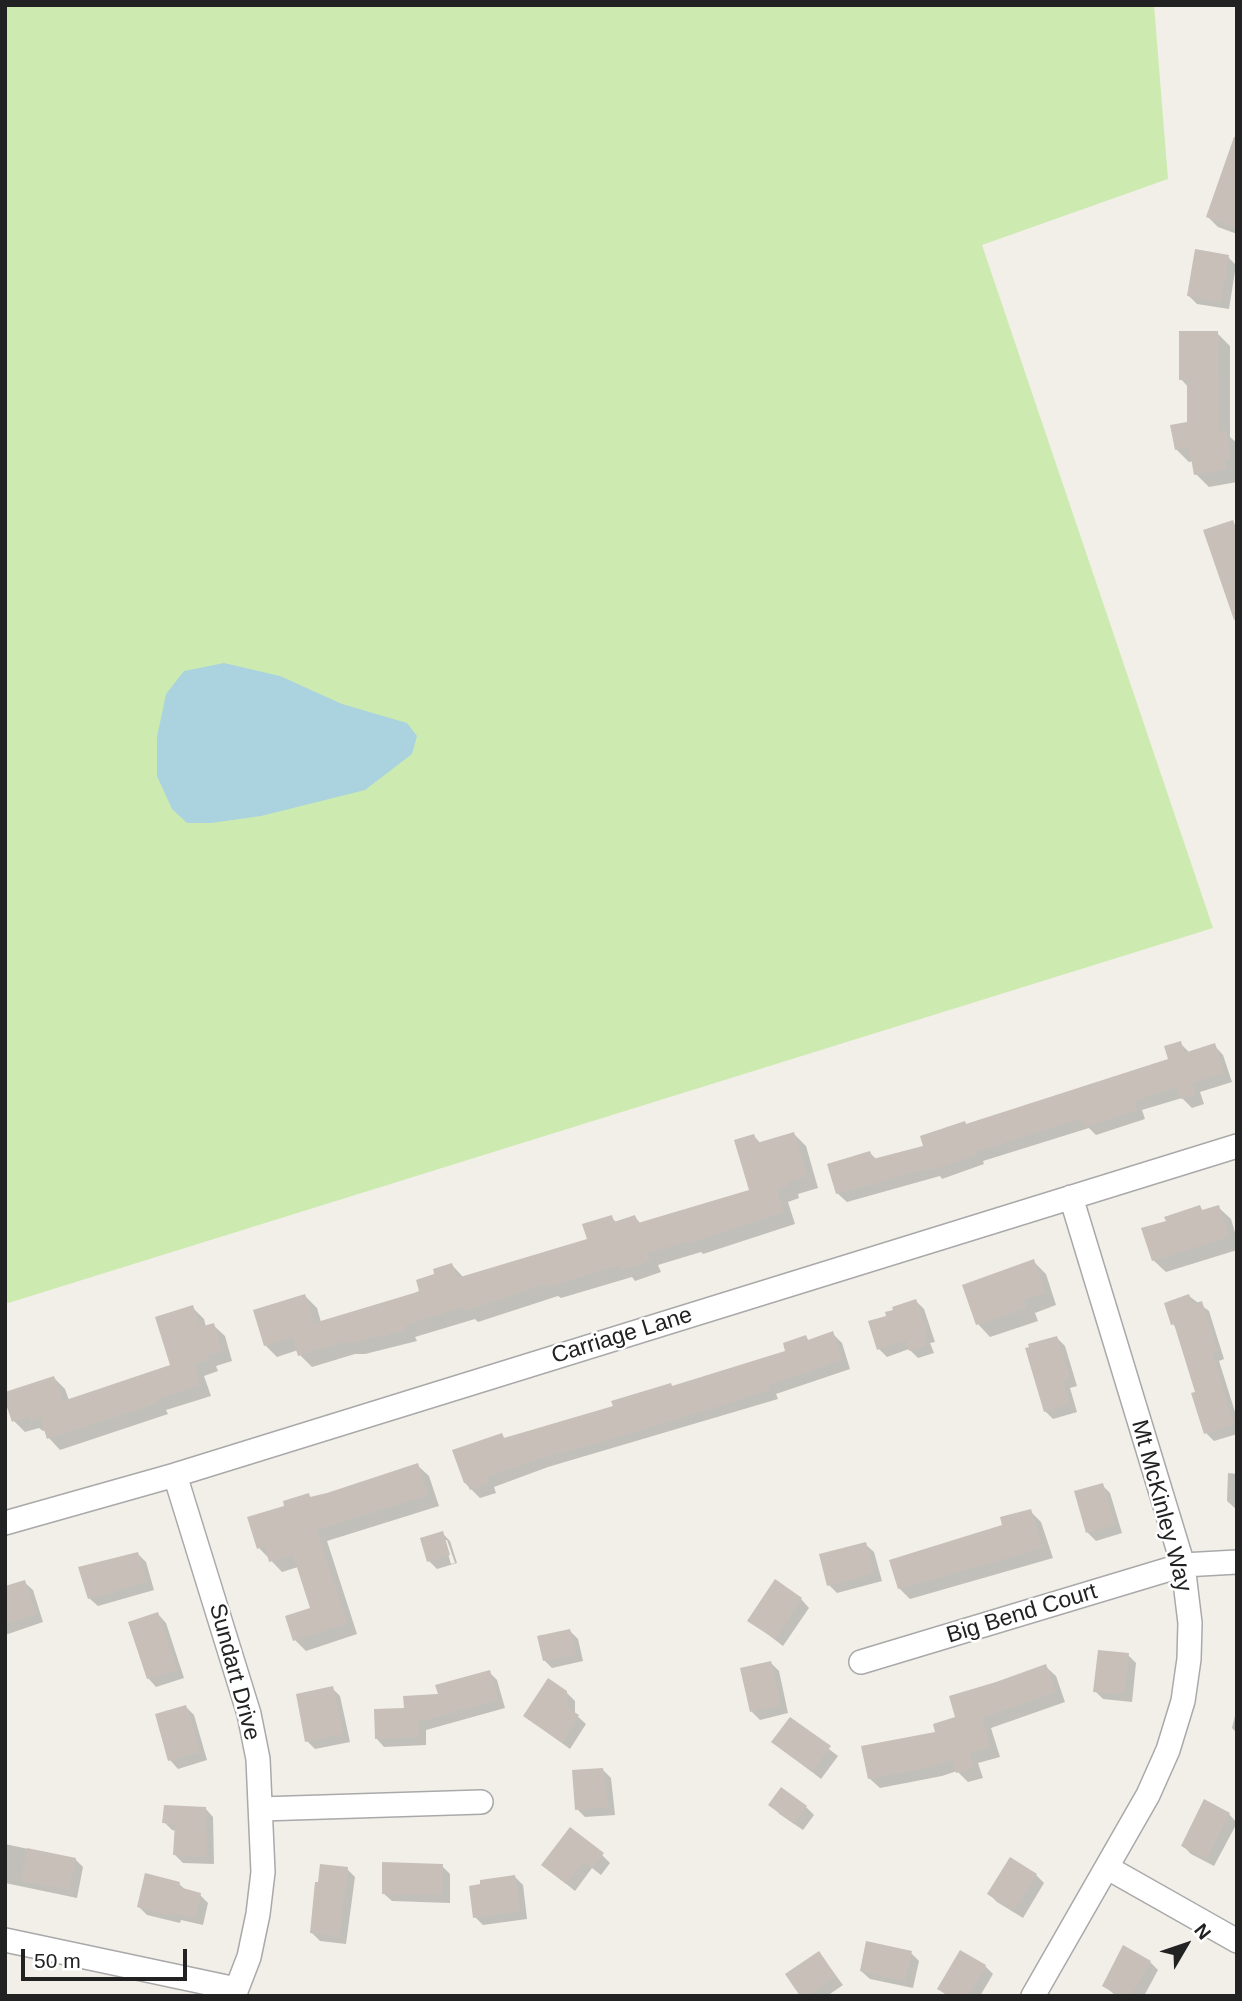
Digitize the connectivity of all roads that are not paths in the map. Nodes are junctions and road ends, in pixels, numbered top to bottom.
1 (1237, 1146) edge
2 (1071, 1197) junction
3 (175, 1475) junction
4 (5, 1523) edge
5 (1237, 1562) edge
6 (1183, 1566) junction
7 (861, 1662) dead end
8 (481, 1802) dead end
9 (261, 1809) junction
10 (1108, 1868) junction
11 (5, 1940) edge
12 (1237, 1941) edge
13 (235, 1992) edge
14 (1033, 1996) edge

1 - 2 street, Carriage Lane
2 - 3 street, Carriage Lane
2 - 6 street, Mt McKinley Way
3 - 4 street, Carriage Lane
3 - 9 street, Sundart Drive
5 - 6 street, Big Bend Court
6 - 7 street, Big Bend Court
6 - 10 street, Mt McKinley Way
8 - 9 street
9 - 13 street, Sundart Drive
10 - 12 street
10 - 14 street, Mt McKinley Way
11 - 13 street

